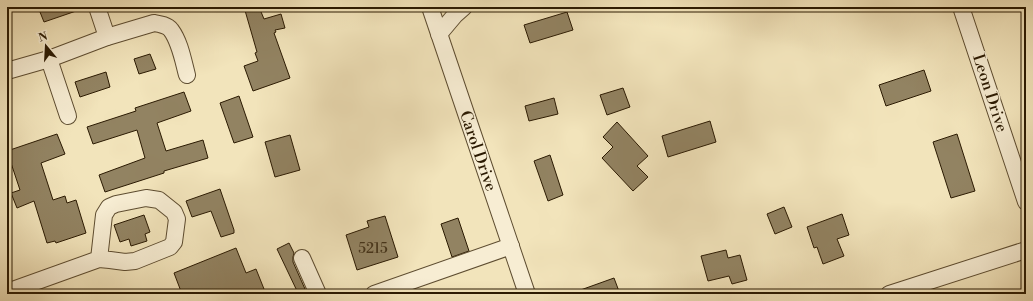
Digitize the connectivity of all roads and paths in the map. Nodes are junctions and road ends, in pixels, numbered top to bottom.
1 (97, 7) edge
2 (430, 7) edge
3 (464, 7) edge
4 (961, 7) edge
5 (439, 34) junction
6 (107, 37) junction
7 (49, 59) junction
8 (7, 71) edge
9 (187, 75) dead end
10 (68, 116) dead end
11 (1026, 202) edge
12 (511, 246) junction
13 (1026, 250) edge
14 (302, 258) dead end
15 (99, 259) junction
16 (7, 292) edge
17 (318, 294) edge
18 (374, 294) edge
19 (527, 294) edge
20 (889, 294) edge

1 - 6 street
2 - 5 street, Carol Drive
3 - 5 street
4 - 11 street, Leon Drive
5 - 12 street, Carol Drive
6 - 7 street
6 - 9 street
7 - 8 street
7 - 10 street
12 - 18 street
12 - 19 street, Carol Drive
13 - 20 street
14 - 17 street
15 - 15 street
15 - 16 street

